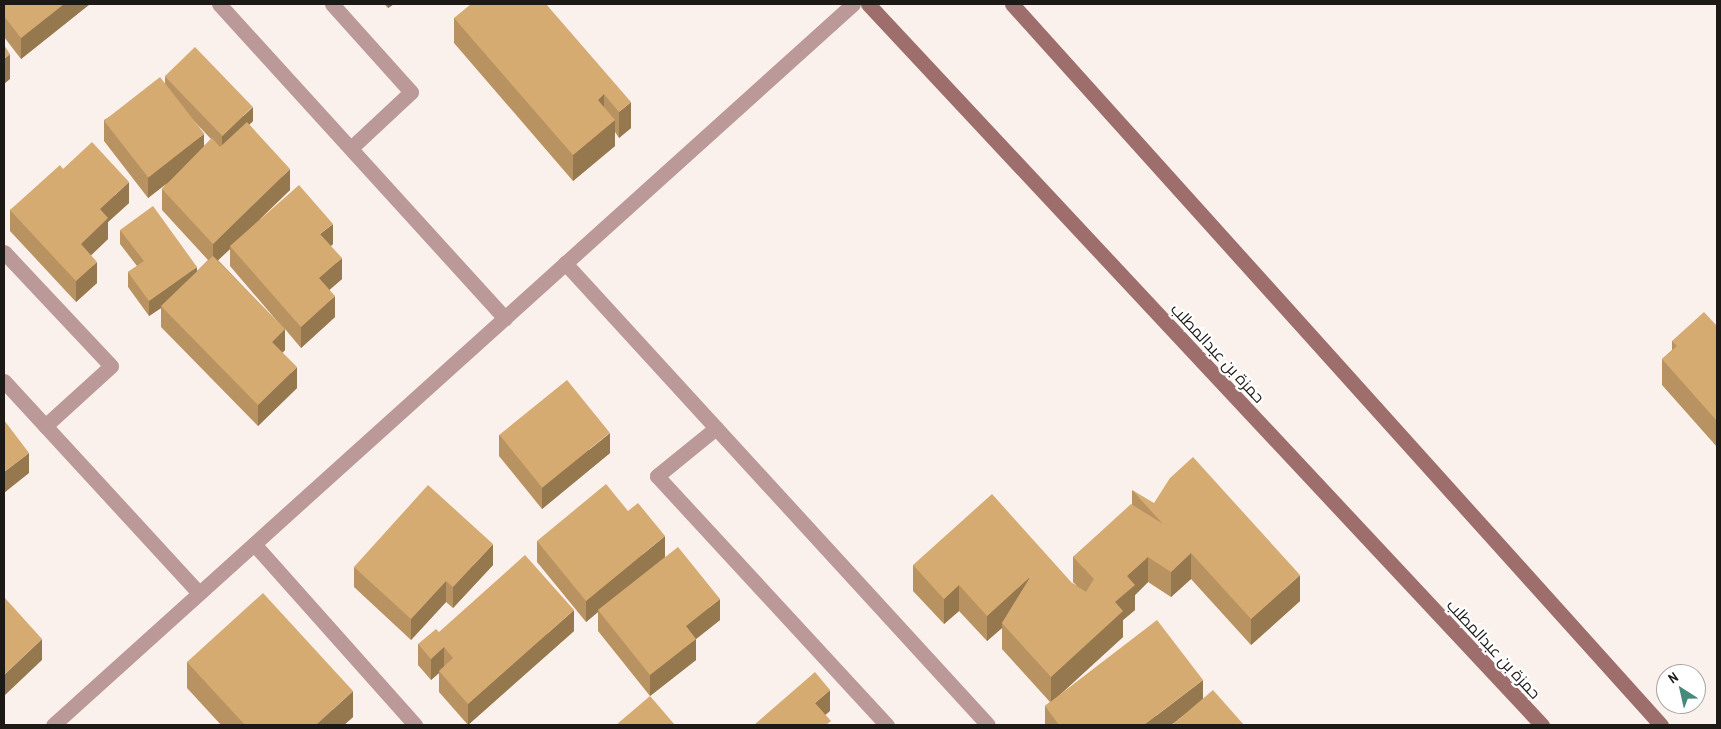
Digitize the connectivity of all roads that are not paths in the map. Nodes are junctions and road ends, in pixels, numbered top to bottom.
1 (219, 4) edge
2 (332, 4) edge
3 (853, 4) edge
4 (868, 4) edge
5 (1012, 4) edge
6 (350, 148) junction
7 (4, 252) edge
8 (565, 263) junction
9 (505, 318) junction
10 (4, 381) edge
11 (45, 426) junction
12 (716, 428) junction
13 (254, 544) junction
14 (199, 593) junction
15 (411, 724) edge
16 (53, 725) edge
17 (887, 725) edge
18 (988, 725) edge
19 (1542, 725) edge
20 (1661, 725) edge

1 - 6 street
2 - 6 street
3 - 8 street
4 - 19 street, حمزة بن عبدالمطلب
5 - 20 street
6 - 9 street
7 - 11 street
8 - 9 street
8 - 12 street
9 - 13 street
10 - 11 street
11 - 14 street
12 - 17 street
12 - 18 street
13 - 14 street
13 - 15 street
14 - 16 street

